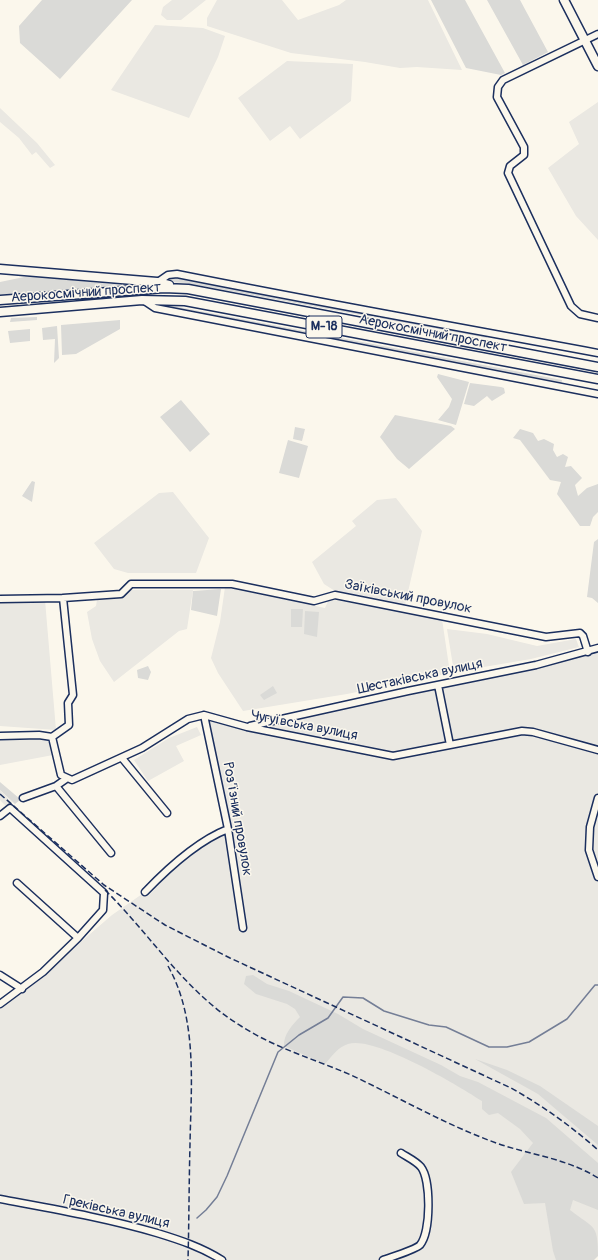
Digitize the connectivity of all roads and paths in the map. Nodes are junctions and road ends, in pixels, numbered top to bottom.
1 (564, 0) edge
2 (598, 34) edge
3 (584, 41) junction
4 (598, 66) edge
5 (0, 269) edge
6 (117, 279) junction
7 (157, 282) junction
8 (149, 289) junction
9 (188, 289) junction
10 (120, 292) junction
11 (0, 300) edge
12 (142, 300) junction
13 (0, 312) edge
14 (598, 318) edge
15 (598, 353) edge
16 (598, 367) edge
17 (598, 379) edge
18 (598, 394) edge
19 (63, 598) junction
20 (0, 599) edge
21 (598, 648) edge
22 (588, 652) junction
23 (438, 685) junction
24 (204, 715) junction
25 (247, 727) junction
26 (0, 736) edge
27 (52, 737) junction
28 (450, 745) junction
29 (598, 750) edge
30 (122, 758) junction
31 (66, 779) junction
32 (56, 786) junction
33 (23, 798) dead end
34 (598, 798) edge
35 (167, 812) dead end
36 (0, 816) edge
37 (228, 829) junction
38 (111, 853) dead end
39 (598, 877) edge
40 (17, 884) dead end
41 (145, 892) dead end
42 (243, 928) dead end
43 (78, 938) junction
44 (0, 975) edge
45 (22, 989) junction
46 (0, 1004) edge
47 (401, 1153) dead end
48 (0, 1199) edge
49 (222, 1260) edge
50 (383, 1260) edge

1 - 3 main road
2 - 3 street
3 - 4 main road
3 - 14 street
5 - 6 main road
6 - 7 main road
6 - 10 main road
7 - 8 street
7 - 9 main road
7 - 15 street
8 - 9 main road, Аерокосмічний проспект / М-18
8 - 10 main road, Аерокосмічний проспект / М-18
9 - 16 main road, Аерокосмічний проспект / М-18
10 - 11 main road, Аерокосмічний проспект / М-18
12 - 13 main road, Аерокосмічний проспект / М-18
12 - 17 main road, Аерокосмічний проспект / М-18
12 - 18 street
19 - 20 street, Заїківський провулок
19 - 22 street, Заїківський провулок
19 - 27 street
21 - 22 street, Шестаківська вулиця
22 - 23 street, Шестаківська вулиця
23 - 25 street, Шестаківська вулиця
23 - 28 street
24 - 25 street, Чугуївська вулиця
24 - 30 street
24 - 37 street, Роз’їзний провулок
25 - 28 street, Чугуївська вулиця
26 - 27 street
27 - 31 street
28 - 29 street, Чугуївська вулиця
30 - 31 street
30 - 35 street
31 - 32 street
32 - 33 street
32 - 38 street
34 - 39 street
36 - 43 street
37 - 41 street
37 - 42 street, Роз’їзний провулок
40 - 43 street
43 - 45 street
44 - 45 street
45 - 46 street
47 - 50 street
48 - 49 street, Греківська вулиця

